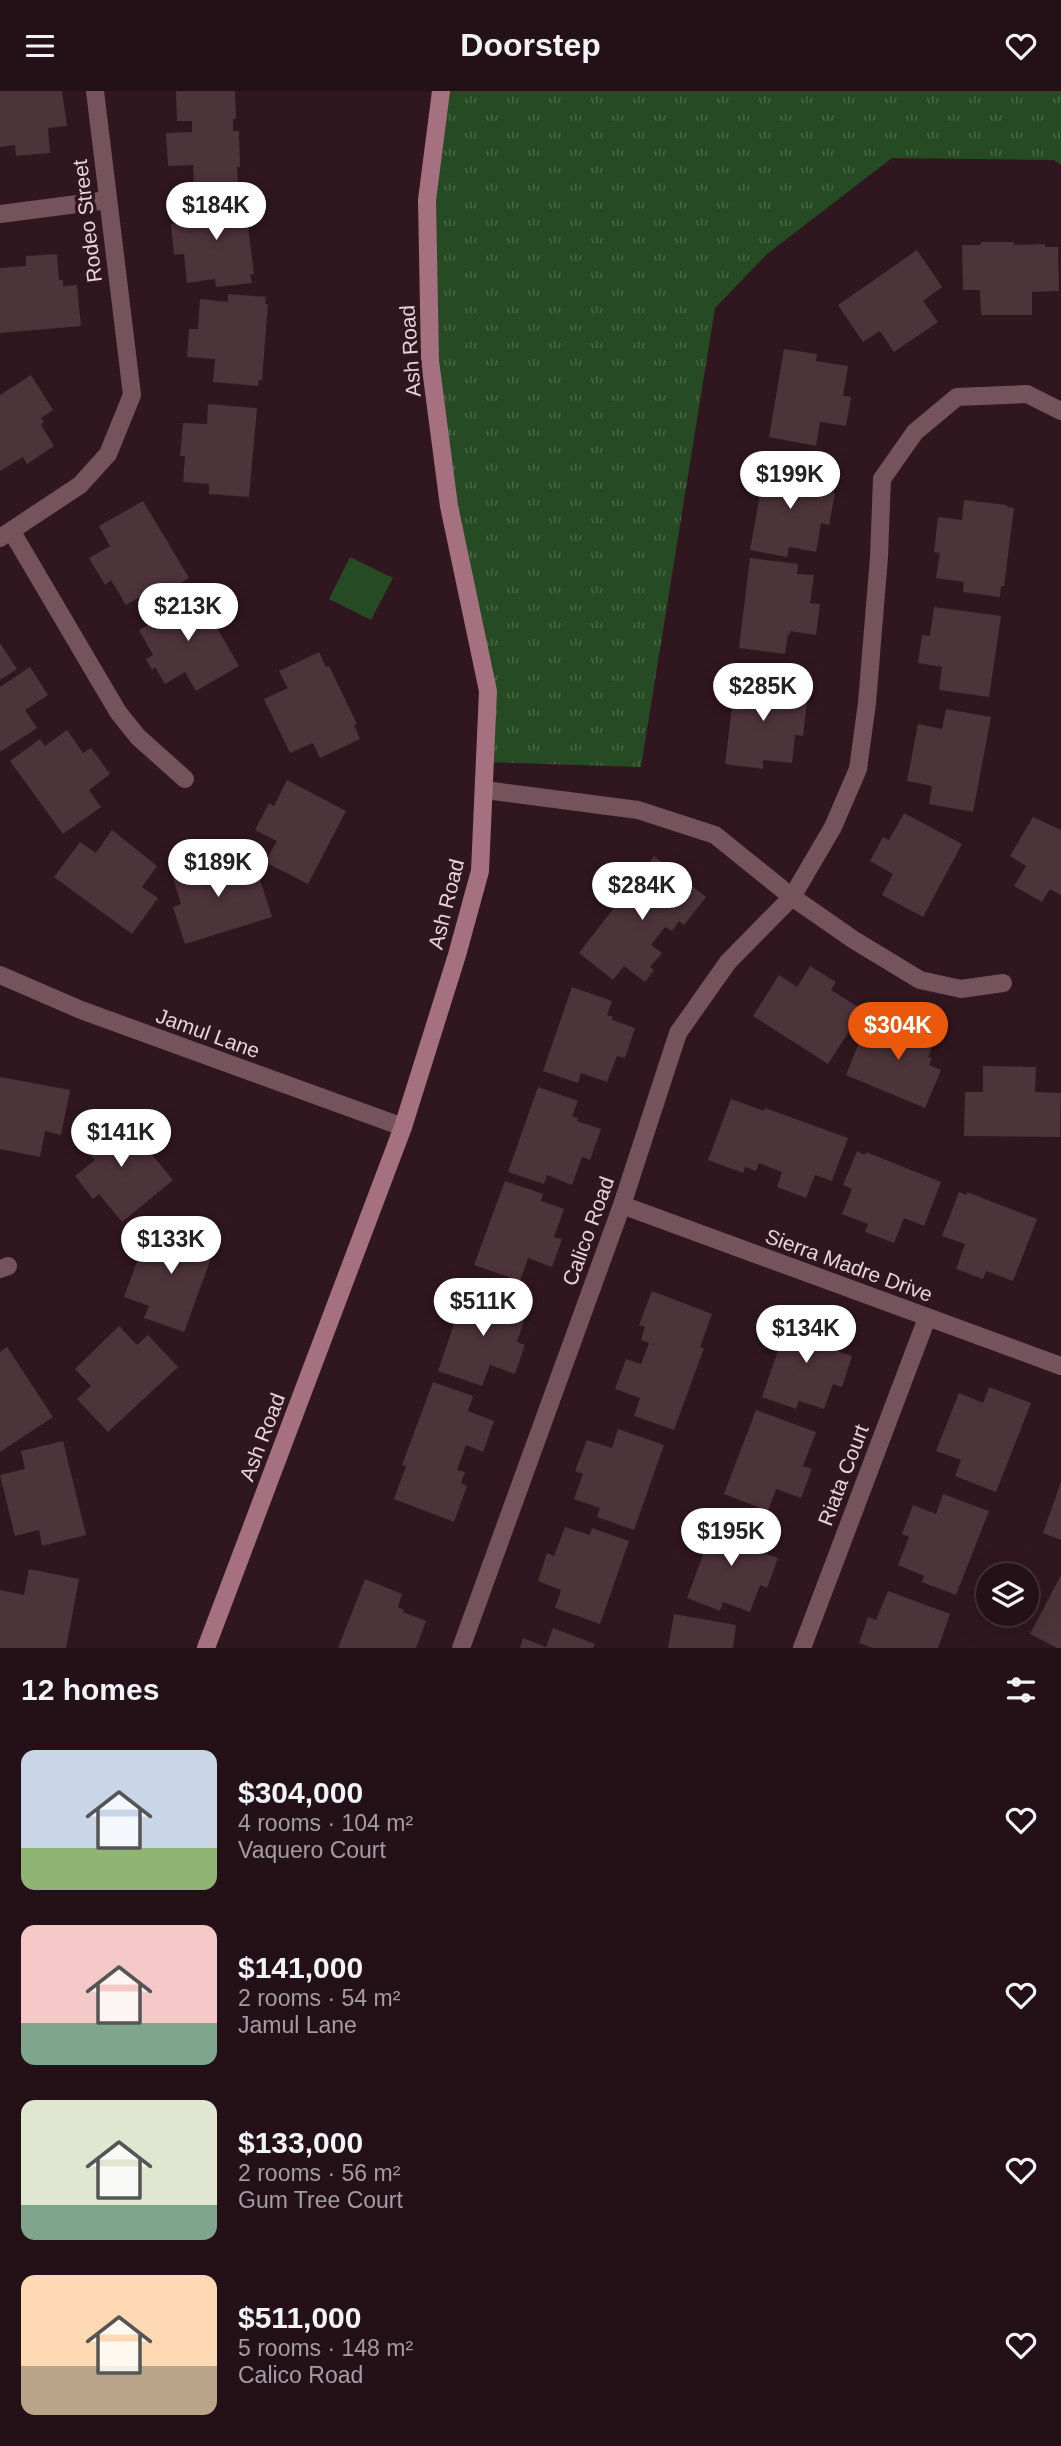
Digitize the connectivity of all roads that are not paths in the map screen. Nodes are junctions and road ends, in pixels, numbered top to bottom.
1 (95, 91) edge
2 (441, 91) edge
3 (108, 200) junction
4 (0, 214) edge
5 (1061, 411) edge
6 (6, 535) edge
7 (185, 779) dead end
8 (485, 790) junction
9 (792, 897) junction
10 (0, 975) edge
11 (1003, 983) dead end
12 (403, 1127) junction
13 (622, 1205) junction
14 (927, 1318) junction
15 (1061, 1366) edge
16 (206, 1648) edge
17 (461, 1648) edge
18 (802, 1648) edge

1 - 3 street, Rodeo Street
2 - 8 main road, Ash Road
3 - 4 street
3 - 6 street, Rodeo Street
5 - 9 street
6 - 7 street
8 - 9 street
8 - 12 main road, Ash Road
9 - 11 street
9 - 13 street, Calico Road
10 - 12 street, Jamul Lane
12 - 16 main road, Ash Road
13 - 14 street, Sierra Madre Drive
13 - 17 street, Calico Road
14 - 15 street, Sierra Madre Drive
14 - 18 street, Riata Court

